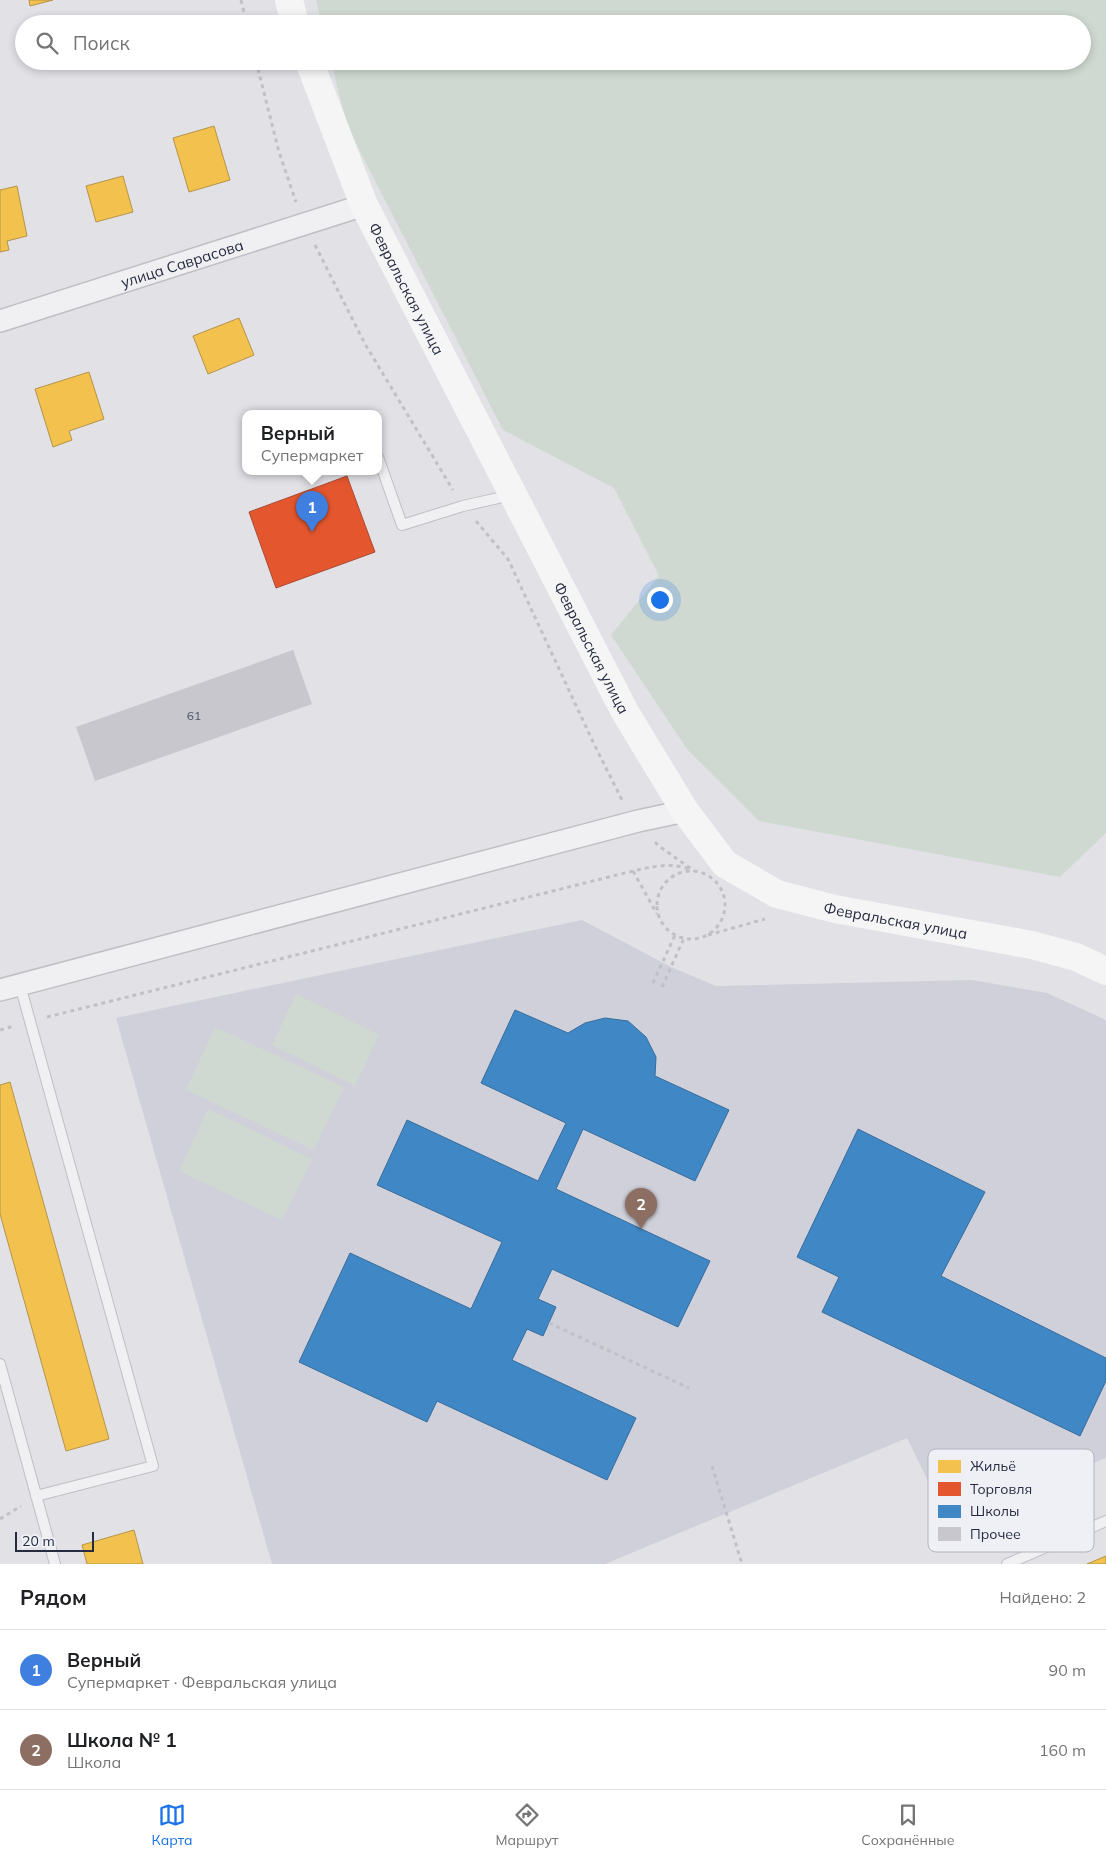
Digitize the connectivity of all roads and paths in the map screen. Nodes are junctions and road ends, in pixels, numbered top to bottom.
1 (241, 0) edge
2 (289, 0) edge
3 (245, 15) edge
4 (293, 15) edge
5 (258, 70) edge
6 (312, 70) edge
7 (364, 205) junction
8 (304, 223) junction
9 (0, 321) edge
10 (382, 468) edge
11 (513, 495) junction
12 (463, 506) junction
13 (685, 811) junction
14 (638, 821) junction
15 (632, 871) junction
16 (694, 871) junction
17 (766, 918) dead end
18 (661, 921) junction
19 (675, 935) junction
20 (704, 937) junction
21 (684, 938) junction
22 (1106, 971) edge
23 (653, 983) dead end
24 (662, 987) dead end
25 (10, 988) edge
26 (30, 1022) junction
27 (0, 1030) edge
28 (549, 1323) dead end
29 (0, 1364) edge
30 (689, 1388) dead end
31 (712, 1466) dead end
32 (36, 1496) junction
33 (0, 1519) edge
34 (1106, 1521) edge
35 (1094, 1526) edge
36 (1035, 1552) edge
37 (55, 1564) edge
38 (742, 1564) edge
39 (1007, 1564) edge

1 - 3 path
2 - 4 main road
5 - 8 path
6 - 7 main road, Февральская улица
7 - 8 street, улица Саврасова
7 - 11 main road, Февральская улица
8 - 9 street, улица Саврасова
8 - 12 path
10 - 12 lane
11 - 12 lane
11 - 13 main road, Февральская улица
12 - 14 path
13 - 14 street
13 - 22 main road, Февральская улица
14 - 16 path
14 - 25 street
15 - 16 path
15 - 18 path
15 - 26 path
16 - 18 path
16 - 20 path
17 - 20 path
18 - 19 path
19 - 21 path
19 - 23 path
20 - 21 path
21 - 24 path
25 - 26 lane
26 - 27 path
26 - 32 lane
28 - 30 path
29 - 32 lane
31 - 38 path
32 - 33 path
32 - 37 lane
34 - 35 lane
36 - 39 lane

